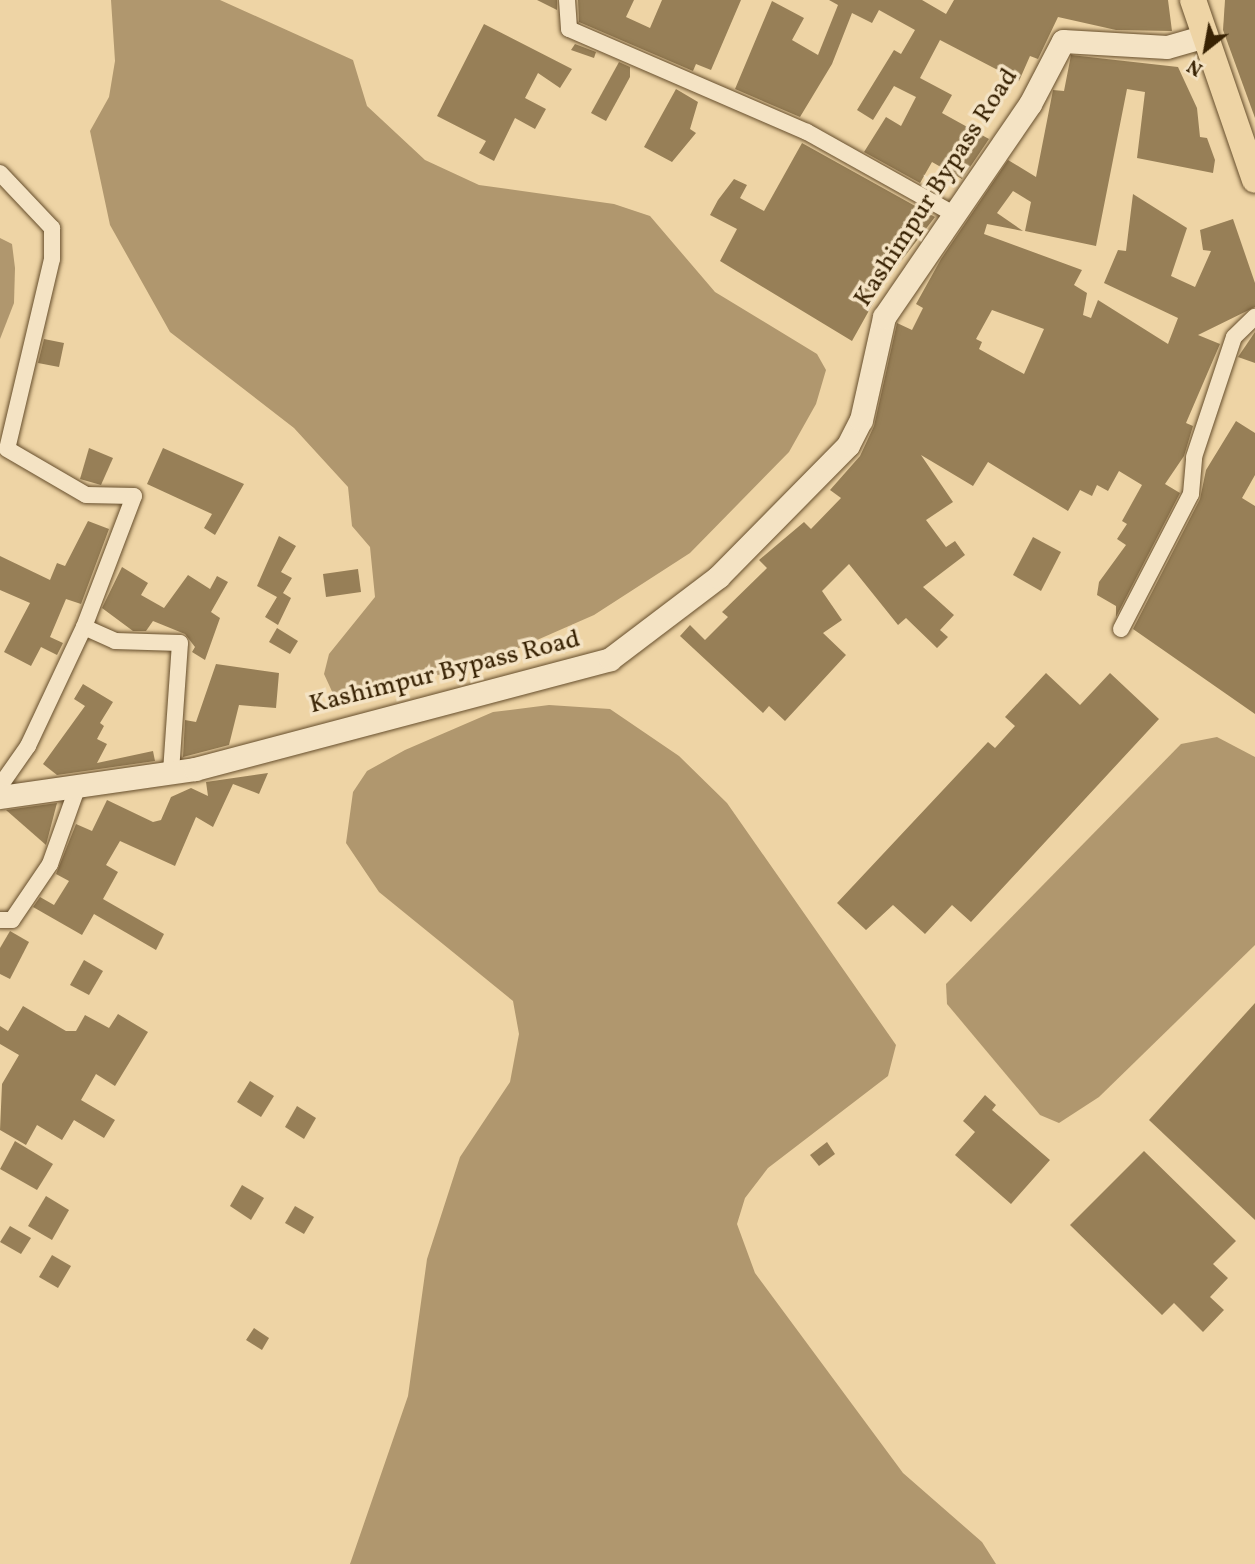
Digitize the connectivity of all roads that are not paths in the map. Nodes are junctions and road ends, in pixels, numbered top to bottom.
1 (567, 0) edge
2 (1193, 0) edge
3 (1205, 36) junction
4 (0, 173) edge
5 (1255, 180) edge
6 (954, 214) junction
7 (1255, 317) edge
8 (84, 627) junction
9 (1121, 629) dead end
10 (171, 772) junction
11 (0, 786) edge
12 (79, 786) junction
13 (0, 797) edge
14 (0, 920) edge

1 - 6 street
2 - 3 highway
3 - 5 highway
3 - 6 main road, Kashimpur Bypass Road
4 - 8 street
6 - 10 main road, Kashimpur Bypass Road
7 - 9 street
8 - 10 street
8 - 11 street
10 - 12 main road, Kashimpur Bypass Road
12 - 13 main road, Kashimpur Bypass Road
12 - 14 street

